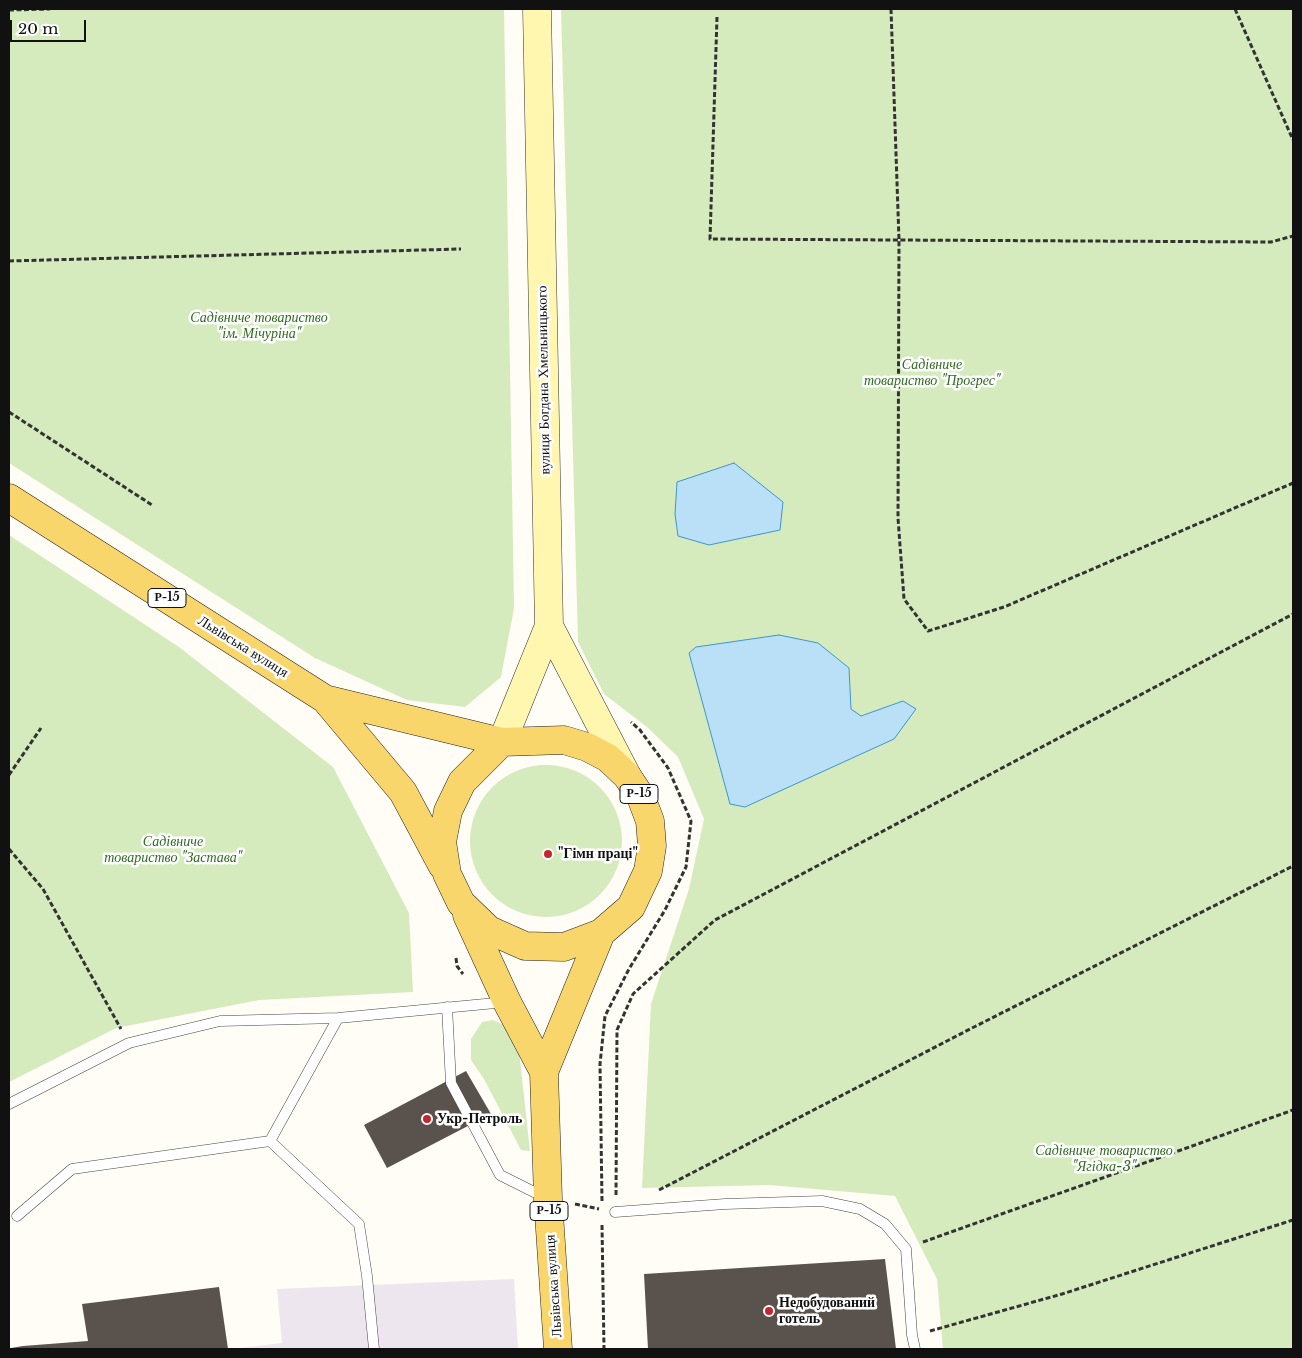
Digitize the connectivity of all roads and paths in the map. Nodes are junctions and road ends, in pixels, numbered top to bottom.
1 (50, 9) edge
2 (537, 9) edge
3 (890, 9) edge
4 (1236, 9) edge
5 (9, 10) edge
6 (717, 17) dead end
7 (1293, 140) edge
8 (1293, 236) edge
9 (899, 240) junction
10 (461, 249) dead end
11 (9, 261) edge
12 (9, 412) edge
13 (1293, 483) edge
14 (9, 498) edge
15 (152, 505) dead end
16 (1293, 614) edge
17 (549, 626) junction
18 (324, 699) junction
19 (41, 728) dead end
20 (502, 742) junction
21 (9, 775) edge
22 (627, 776) junction
23 (9, 849) edge
24 (1293, 866) edge
25 (447, 874) junction
26 (461, 903) junction
27 (602, 933) junction
28 (455, 949) dead end
29 (496, 1003) junction
30 (447, 1007) junction
31 (338, 1018) junction
32 (129, 1043) junction
33 (544, 1072) junction
34 (9, 1104) edge
35 (1293, 1110) edge
36 (270, 1141) junction
37 (548, 1199) junction
38 (616, 1212) junction
39 (17, 1216) dead end
40 (1293, 1220) edge
41 (906, 1248) junction
42 (912, 1336) junction
43 (374, 1349) edge
44 (558, 1349) edge
45 (915, 1349) edge

1 - 5 path
2 - 17 main road, вулиця Богдана Хмельницького
3 - 9 path
4 - 7 path
6 - 9 path
8 - 9 path
9 - 13 path
10 - 11 path
12 - 15 path
14 - 18 main road, Львівська вулиця / Р-15
16 - 38 path
17 - 20 main road, вулиця Богдана Хмельницького
17 - 22 main road
18 - 20 main road, Львівська вулиця / Р-15
18 - 25 main road, Львівська вулиця / Р-15
19 - 21 path
20 - 22 main road, Р-15
20 - 25 main road
22 - 27 main road, Р-15
23 - 32 path
24 - 38 path
25 - 26 main road, Р-15
26 - 27 main road
26 - 29 main road, Львівська вулиця / Р-15
27 - 33 main road, Львівська вулиця / Р-15
28 - 29 path
29 - 30 lane
29 - 33 main road, Львівська вулиця / Р-15
30 - 31 lane
30 - 37 lane
31 - 32 lane
31 - 36 lane
32 - 34 lane
33 - 37 main road, Львівська вулиця / Р-15
35 - 41 path
36 - 39 lane
36 - 43 lane
37 - 38 path
37 - 44 main road, Львівська вулиця / Р-15
38 - 41 lane
40 - 42 path
41 - 42 lane
42 - 45 lane

